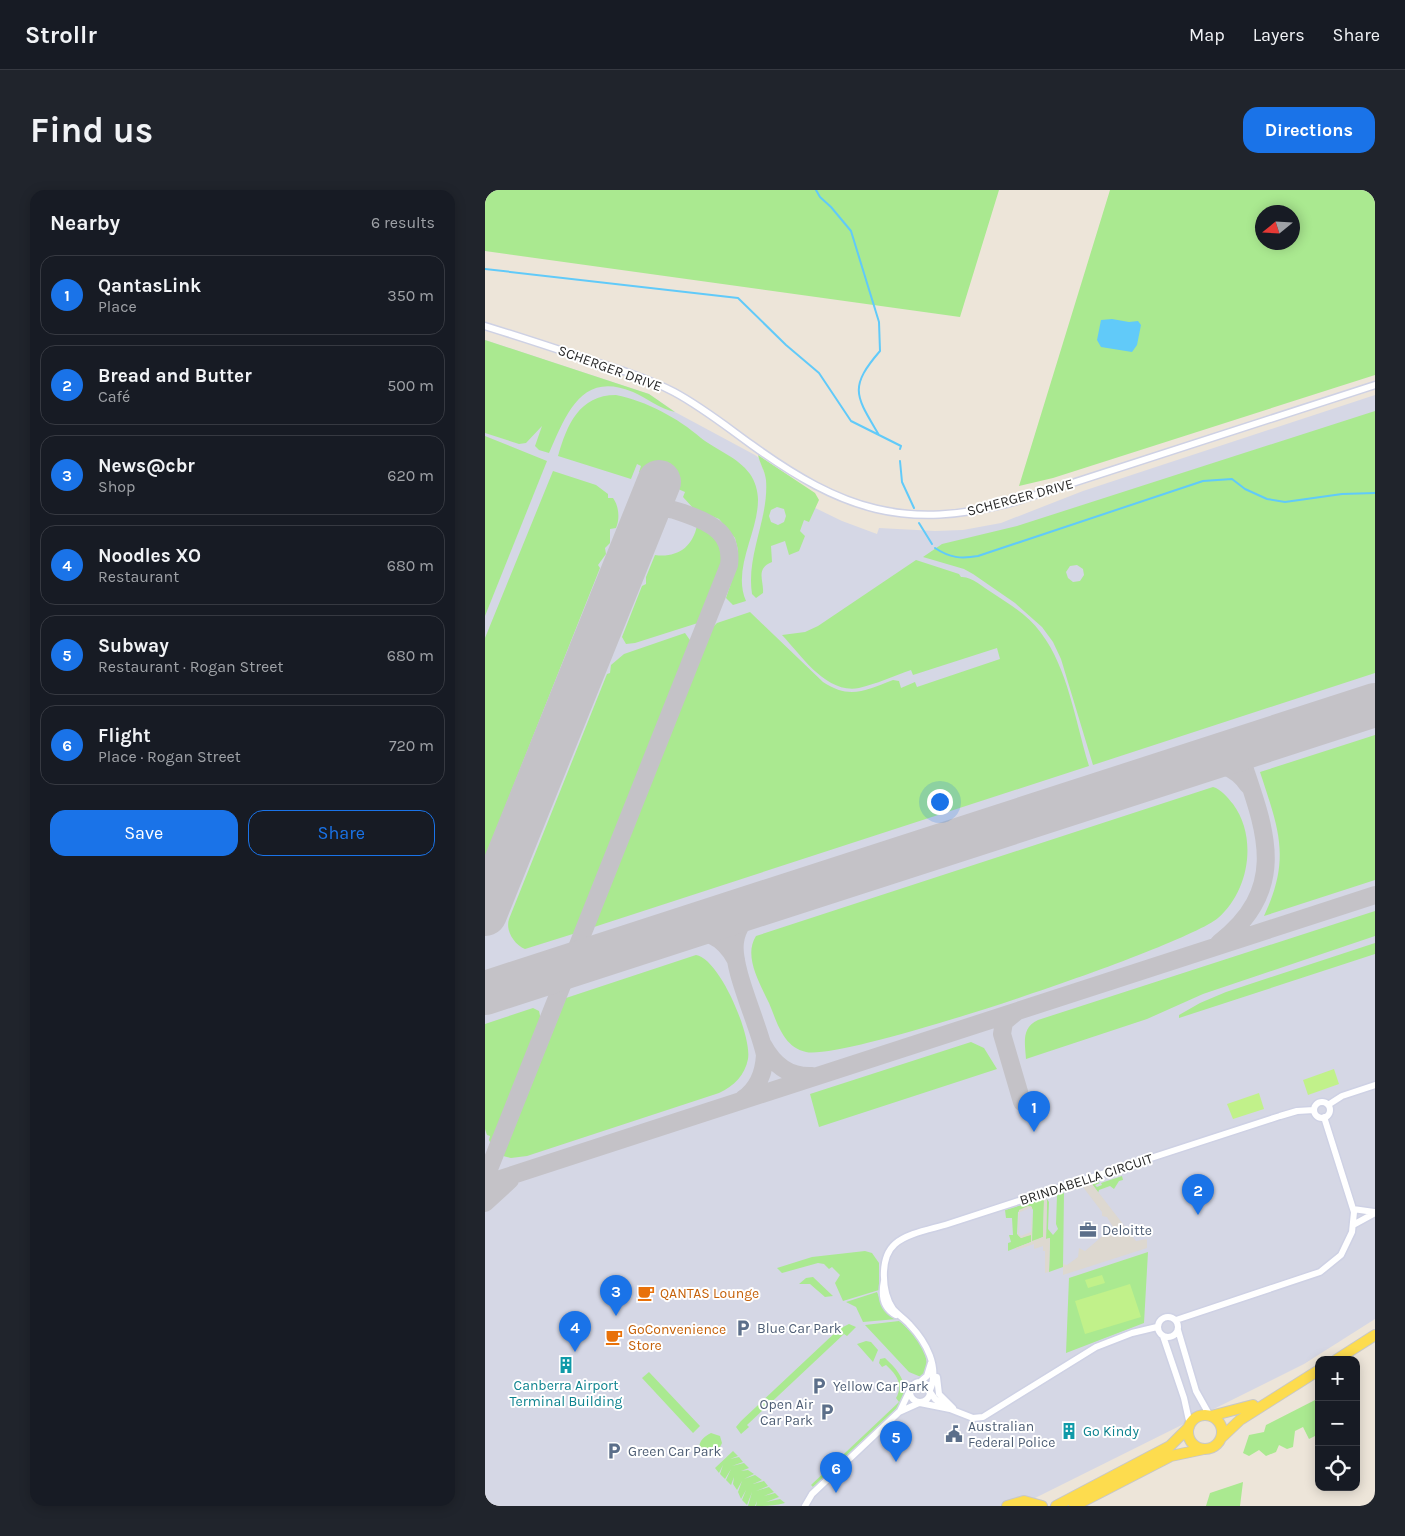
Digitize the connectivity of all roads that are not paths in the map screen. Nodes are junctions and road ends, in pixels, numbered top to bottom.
1 (485, 326) edge
2 (1375, 385) edge
3 (1375, 1086) edge
4 (1328, 1105) junction
5 (1314, 1110) junction
6 (1324, 1117) junction
7 (1353, 1209) junction
8 (1375, 1212) edge
9 (1353, 1225) junction
10 (1176, 1320) junction
11 (1157, 1327) junction
12 (1178, 1330) junction
13 (1375, 1335) edge
14 (1163, 1336) junction
15 (1342, 1356) edge
16 (931, 1359) junction
17 (1315, 1372) edge
18 (920, 1382) junction
19 (930, 1391) junction
20 (909, 1392) junction
21 (1271, 1399) junction
22 (920, 1403) junction
23 (950, 1409) junction
24 (899, 1412) junction
25 (958, 1412) junction
26 (1210, 1416) junction
27 (1190, 1426) junction
28 (1221, 1438) junction
29 (1203, 1449) junction
30 (1140, 1472) junction
31 (805, 1506) edge
32 (1007, 1506) edge
33 (1042, 1506) edge
34 (1057, 1506) edge
35 (1074, 1506) edge
36 (1087, 1506) edge

1 - 2 street, SCHERGER DRIVE
3 - 4 street
4 - 5 street
4 - 6 street
5 - 6 street
5 - 16 street, BRINDABELLA CIRCUIT
6 - 7 street
7 - 8 street
7 - 9 street
8 - 9 street
9 - 10 street
10 - 11 street
10 - 12 street
11 - 14 street
11 - 25 street
12 - 14 street
12 - 26 street
13 - 15 main road
14 - 27 street
16 - 18 street
16 - 19 street, BRINDABELLA CIRCUIT
16 - 25 street
17 - 21 main road
18 - 19 street
18 - 20 street
19 - 22 street
19 - 23 street
20 - 22 street
20 - 24 street
21 - 26 main road
21 - 28 main road
22 - 23 street
22 - 24 street
23 - 25 street
24 - 31 street
26 - 27 main road
26 - 28 main road
27 - 29 main road
27 - 34 main road
28 - 29 main road
29 - 30 main road
30 - 35 main road
30 - 36 main road
32 - 33 main road

